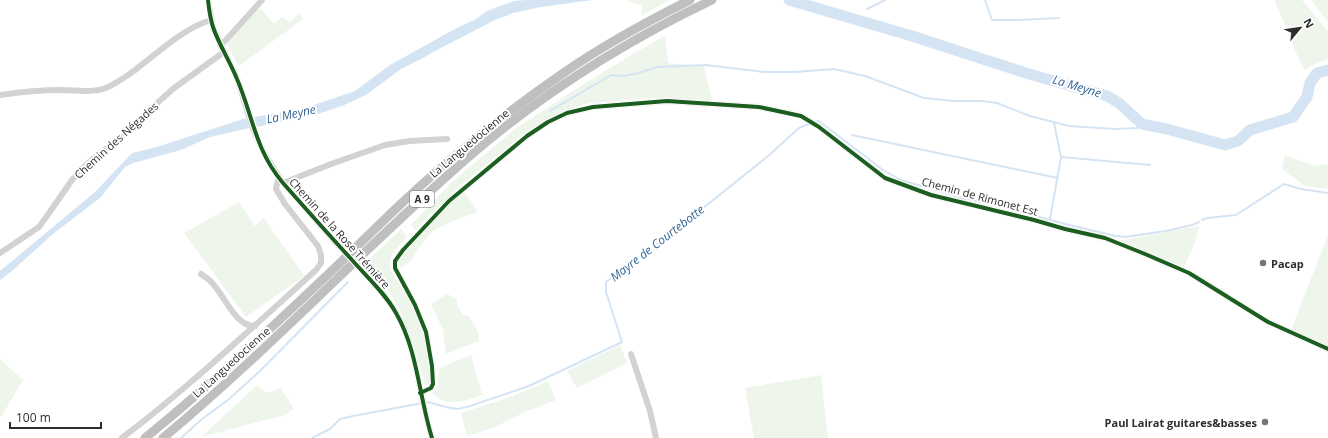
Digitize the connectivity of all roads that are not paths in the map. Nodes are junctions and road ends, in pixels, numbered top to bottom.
1 (208, 0) edge
2 (262, 0) edge
3 (690, 0) edge
4 (712, 0) edge
5 (211, 20) junction
6 (220, 45) junction
7 (224, 52) junction
8 (0, 95) edge
9 (447, 139) dead end
10 (281, 181) junction
11 (0, 253) edge
12 (201, 274) dead end
13 (255, 326) junction
14 (1328, 349) edge
15 (631, 354) dead end
16 (421, 396) junction
17 (122, 438) edge
18 (145, 438) edge
19 (163, 438) edge
20 (432, 438) edge
21 (656, 438) edge

1 - 5 street, Chemin de la Rose Trémière
2 - 6 street
3 - 18 highway, La Languedocienne / A 9
4 - 19 highway, La Languedocienne / A 9
5 - 6 street, Chemin de la Rose Trémière
5 - 8 street
6 - 7 street, Chemin de la Rose Trémière
7 - 10 street, Chemin de la Rose Trémière
7 - 11 street, Chemin des Négades
9 - 10 street
10 - 13 street
10 - 16 street, Chemin de la Rose Trémière, bridge
12 - 13 street
13 - 17 street
14 - 16 street, Chemin de Rimonet Est
15 - 21 street
16 - 20 street, Chemin de la Rose Trémière

